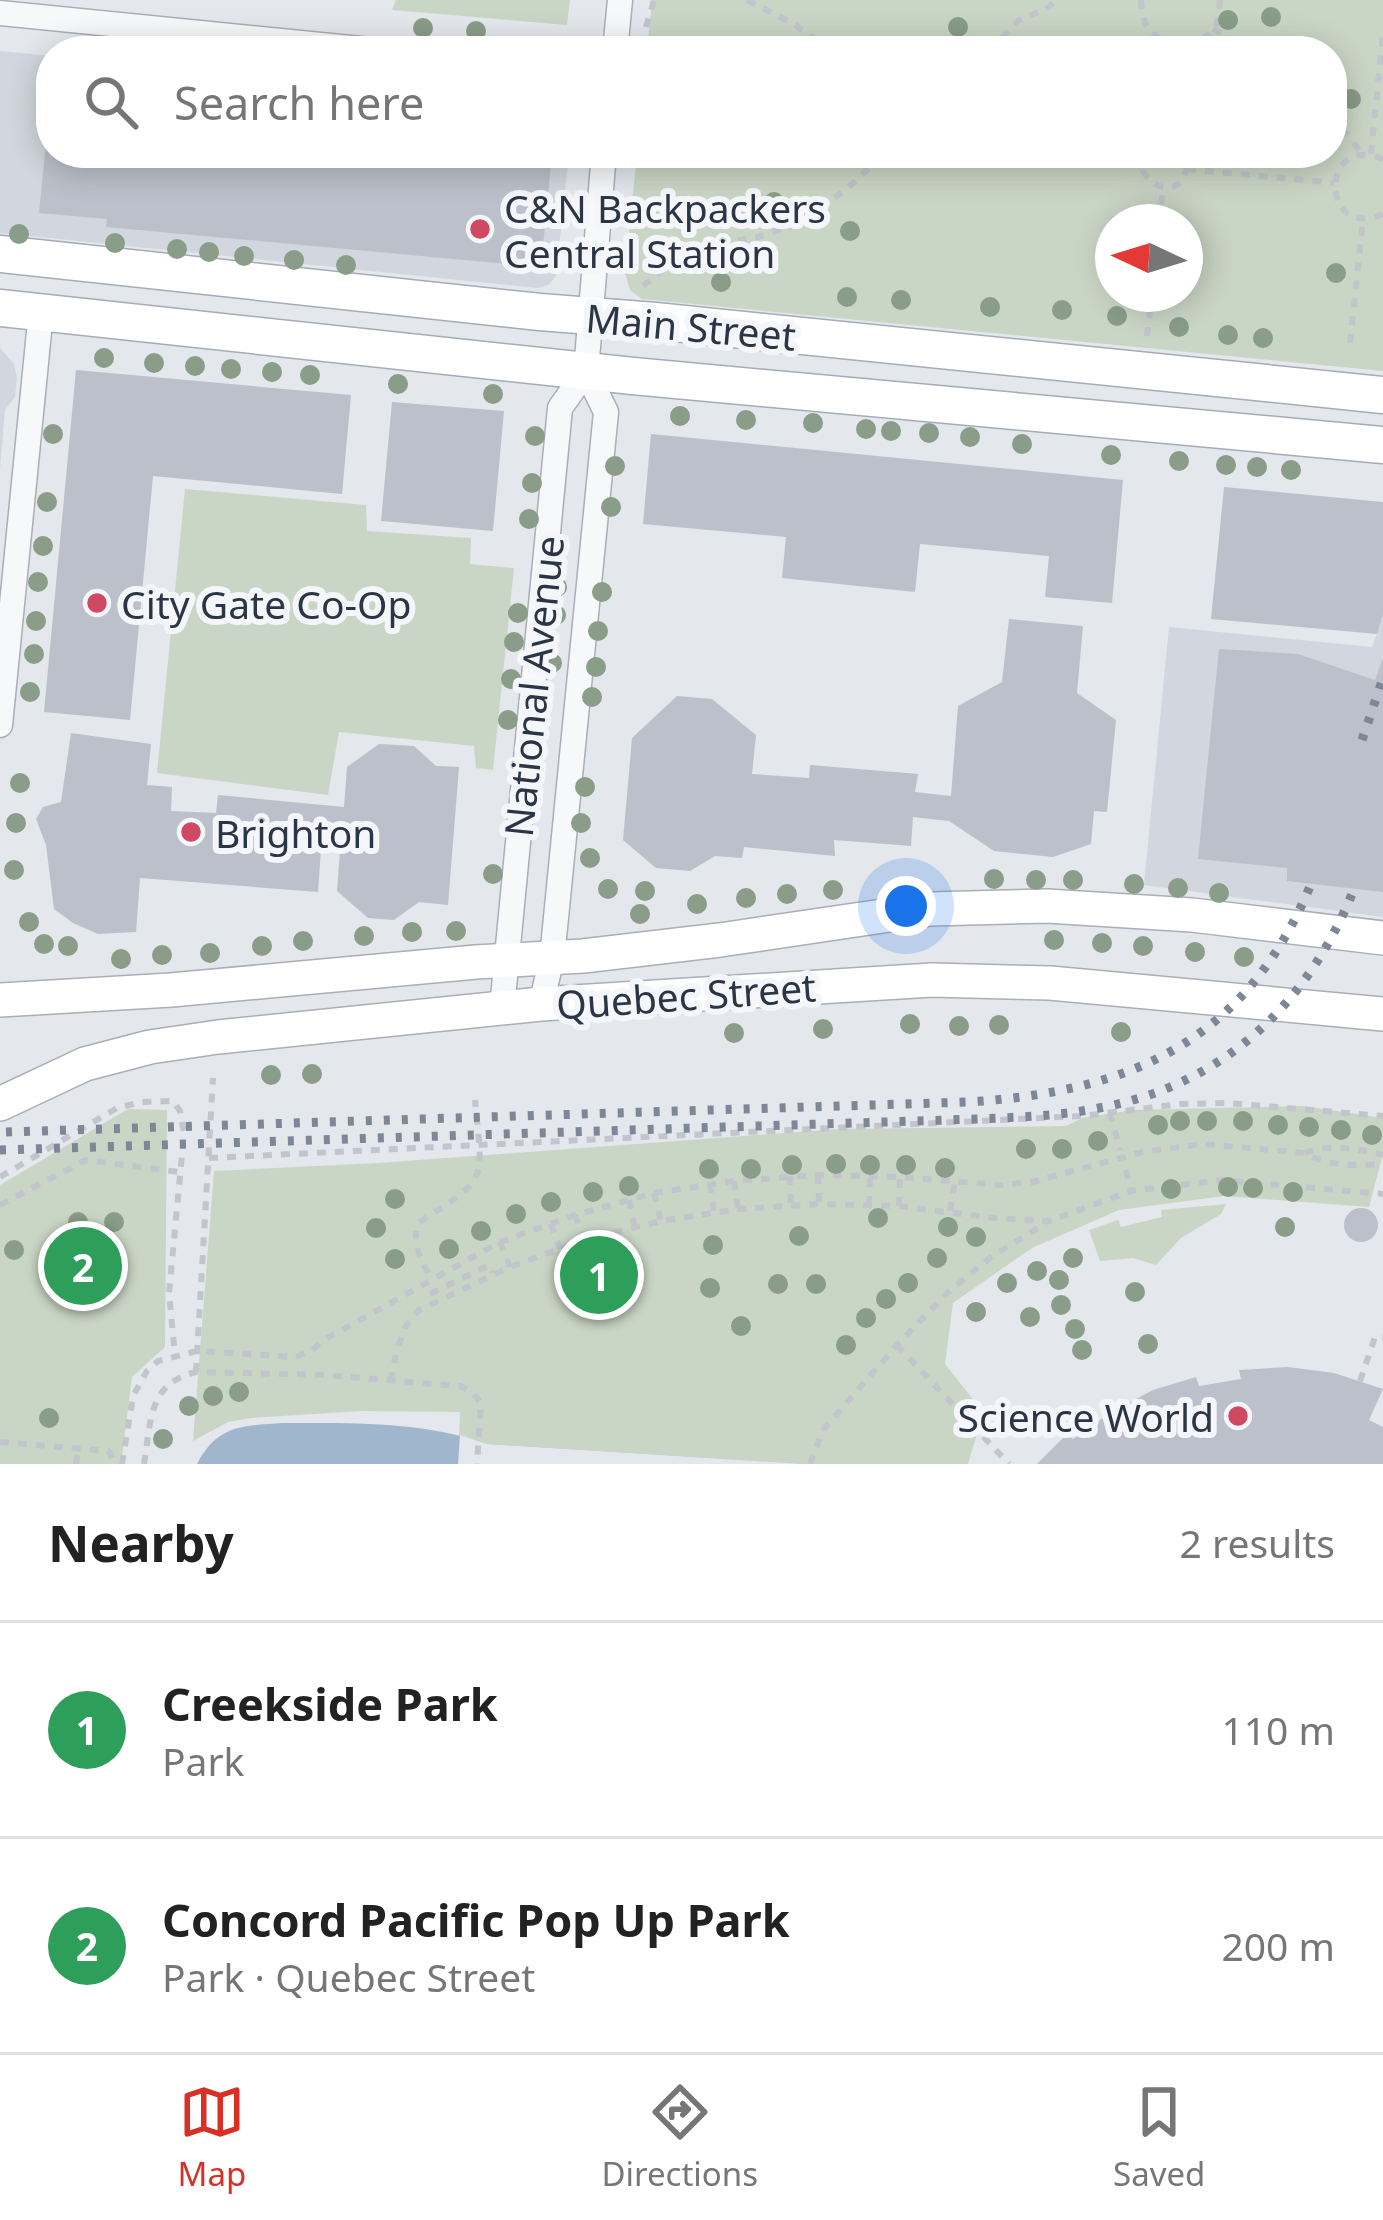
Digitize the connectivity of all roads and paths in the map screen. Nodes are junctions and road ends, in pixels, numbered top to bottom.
1 (620, 0) edge
2 (747, 0) edge
3 (1058, 0) edge
4 (1142, 0) edge
5 (1220, 0) edge
6 (0, 13) edge
7 (1213, 29) junction
8 (1383, 32) edge
9 (231, 36) edge
10 (616, 36) edge
11 (810, 36) edge
12 (1004, 36) edge
13 (1156, 36) edge
14 (1204, 36) edge
15 (1226, 36) edge
16 (1347, 132) edge
17 (1366, 154) junction
18 (1383, 159) edge
19 (1347, 161) edge
20 (603, 168) edge
21 (867, 168) edge
22 (1143, 168) edge
23 (1340, 168) edge
24 (1186, 169) joint
25 (1334, 183) junction
26 (1163, 188) junction
27 (1162, 204) edge
28 (1383, 214) edge
29 (1363, 219) junction
30 (0, 254) edge
31 (643, 286) dead end
32 (0, 308) edge
33 (40, 312) junction
34 (1150, 312) edge
35 (588, 317) junction
36 (1147, 336) dead end
37 (1350, 343) dead end
38 (586, 371) junction
39 (1383, 395) edge
40 (1383, 446) edge
41 (0, 725) edge
42 (1383, 938) edge
43 (552, 958) junction
44 (506, 961) junction
45 (0, 1000) edge
46 (541, 1004) junction
47 (502, 1009) junction
48 (1383, 1014) edge
49 (213, 1078) dead end
50 (475, 1100) dead end
51 (0, 1104) edge
52 (1109, 1112) junction
53 (1383, 1116) edge
54 (479, 1144) junction
55 (1120, 1150) dead end
56 (1305, 1153) junction
57 (209, 1158) junction
58 (1383, 1159) edge
59 (1126, 1170) dead end
60 (179, 1172) junction
61 (818, 1175) junction
62 (790, 1176) junction
63 (870, 1176) junction
64 (0, 1177) edge
65 (900, 1177) junction
66 (734, 1181) junction
67 (955, 1182) junction
68 (710, 1184) junction
69 (1131, 1191) junction
70 (654, 1193) junction
71 (1383, 1193) edge
72 (629, 1200) junction
73 (819, 1204) junction
74 (869, 1204) junction
75 (0, 1205) edge
76 (791, 1205) junction
77 (899, 1206) junction
78 (738, 1209) junction
79 (950, 1211) junction
80 (713, 1213) junction
81 (575, 1215) junction
82 (661, 1221) junction
83 (1049, 1221) junction
84 (551, 1224) junction
85 (635, 1227) junction
86 (584, 1240) junction
87 (500, 1243) junction
88 (560, 1249) junction
89 (510, 1267) junction
90 (493, 1273) junction
91 (428, 1274) dead end
92 (430, 1294) dead end
93 (1383, 1338) edge
94 (897, 1345) junction
95 (196, 1351) junction
96 (175, 1355) junction
97 (196, 1372) junction
98 (391, 1381) junction
99 (1360, 1381) dead end
100 (0, 1442) edge
101 (78, 1448) junction
102 (76, 1464) edge
103 (118, 1464) edge
104 (144, 1464) edge
105 (477, 1464) edge
106 (810, 1464) edge
107 (1009, 1464) edge

1 - 10 street
2 - 11 path
3 - 12 path
4 - 13 path
5 - 7 path
6 - 9 street
7 - 14 path
7 - 15 path
8 - 17 path
16 - 17 path
17 - 18 path
17 - 19 path
20 - 35 street, National Avenue
21 - 31 path
22 - 26 path
23 - 25 path
24 - 25 path
24 - 26 path
25 - 29 path
26 - 27 path
28 - 29 path
29 - 37 path
30 - 35 main road, Main Street
32 - 33 main road, Main Street
33 - 38 main road, Main Street
33 - 41 street
34 - 36 path
35 - 38 street, National Avenue
35 - 39 main road, Main Street
38 - 40 main road, Main Street
38 - 43 street, National Avenue
38 - 44 street, National Avenue
42 - 43 main road, Quebec Street
43 - 44 main road, Quebec Street
43 - 46 street, National Avenue
44 - 45 main road, Quebec Street
44 - 47 street, National Avenue
46 - 47 main road, Quebec Street
46 - 48 main road, Quebec Street
47 - 51 main road, Quebec Street
49 - 57 path
50 - 54 path
52 - 53 path
52 - 54 path
52 - 55 path
54 - 57 path
54 - 91 path
56 - 58 path
56 - 58 path
56 - 67 path
57 - 95 path
59 - 69 path
60 - 64 path
60 - 75 path
60 - 96 path
61 - 62 path
61 - 63 path
61 - 73 path
62 - 66 path
62 - 76 path
63 - 65 path
63 - 74 path
65 - 67 path
65 - 77 path
66 - 68 path
66 - 78 path
67 - 79 path
68 - 70 path
68 - 80 path
69 - 71 path
69 - 83 path
70 - 72 path
70 - 82 path
72 - 81 path
72 - 85 path
73 - 74 path
73 - 76 path
74 - 77 path
76 - 78 path
77 - 79 path
78 - 80 path
79 - 83 path
80 - 82 path
81 - 84 path
81 - 86 path
82 - 85 path
83 - 94 path
84 - 87 path
84 - 88 path
85 - 86 path
86 - 88 path
87 - 89 path
87 - 95 path
88 - 89 path
89 - 90 path
90 - 92 path
90 - 98 path
93 - 99 path
94 - 106 path
94 - 107 path
95 - 96 path
95 - 97 path
96 - 103 path
97 - 98 path
97 - 104 path
98 - 105 path
100 - 101 path
101 - 102 path
101 - 103 path

